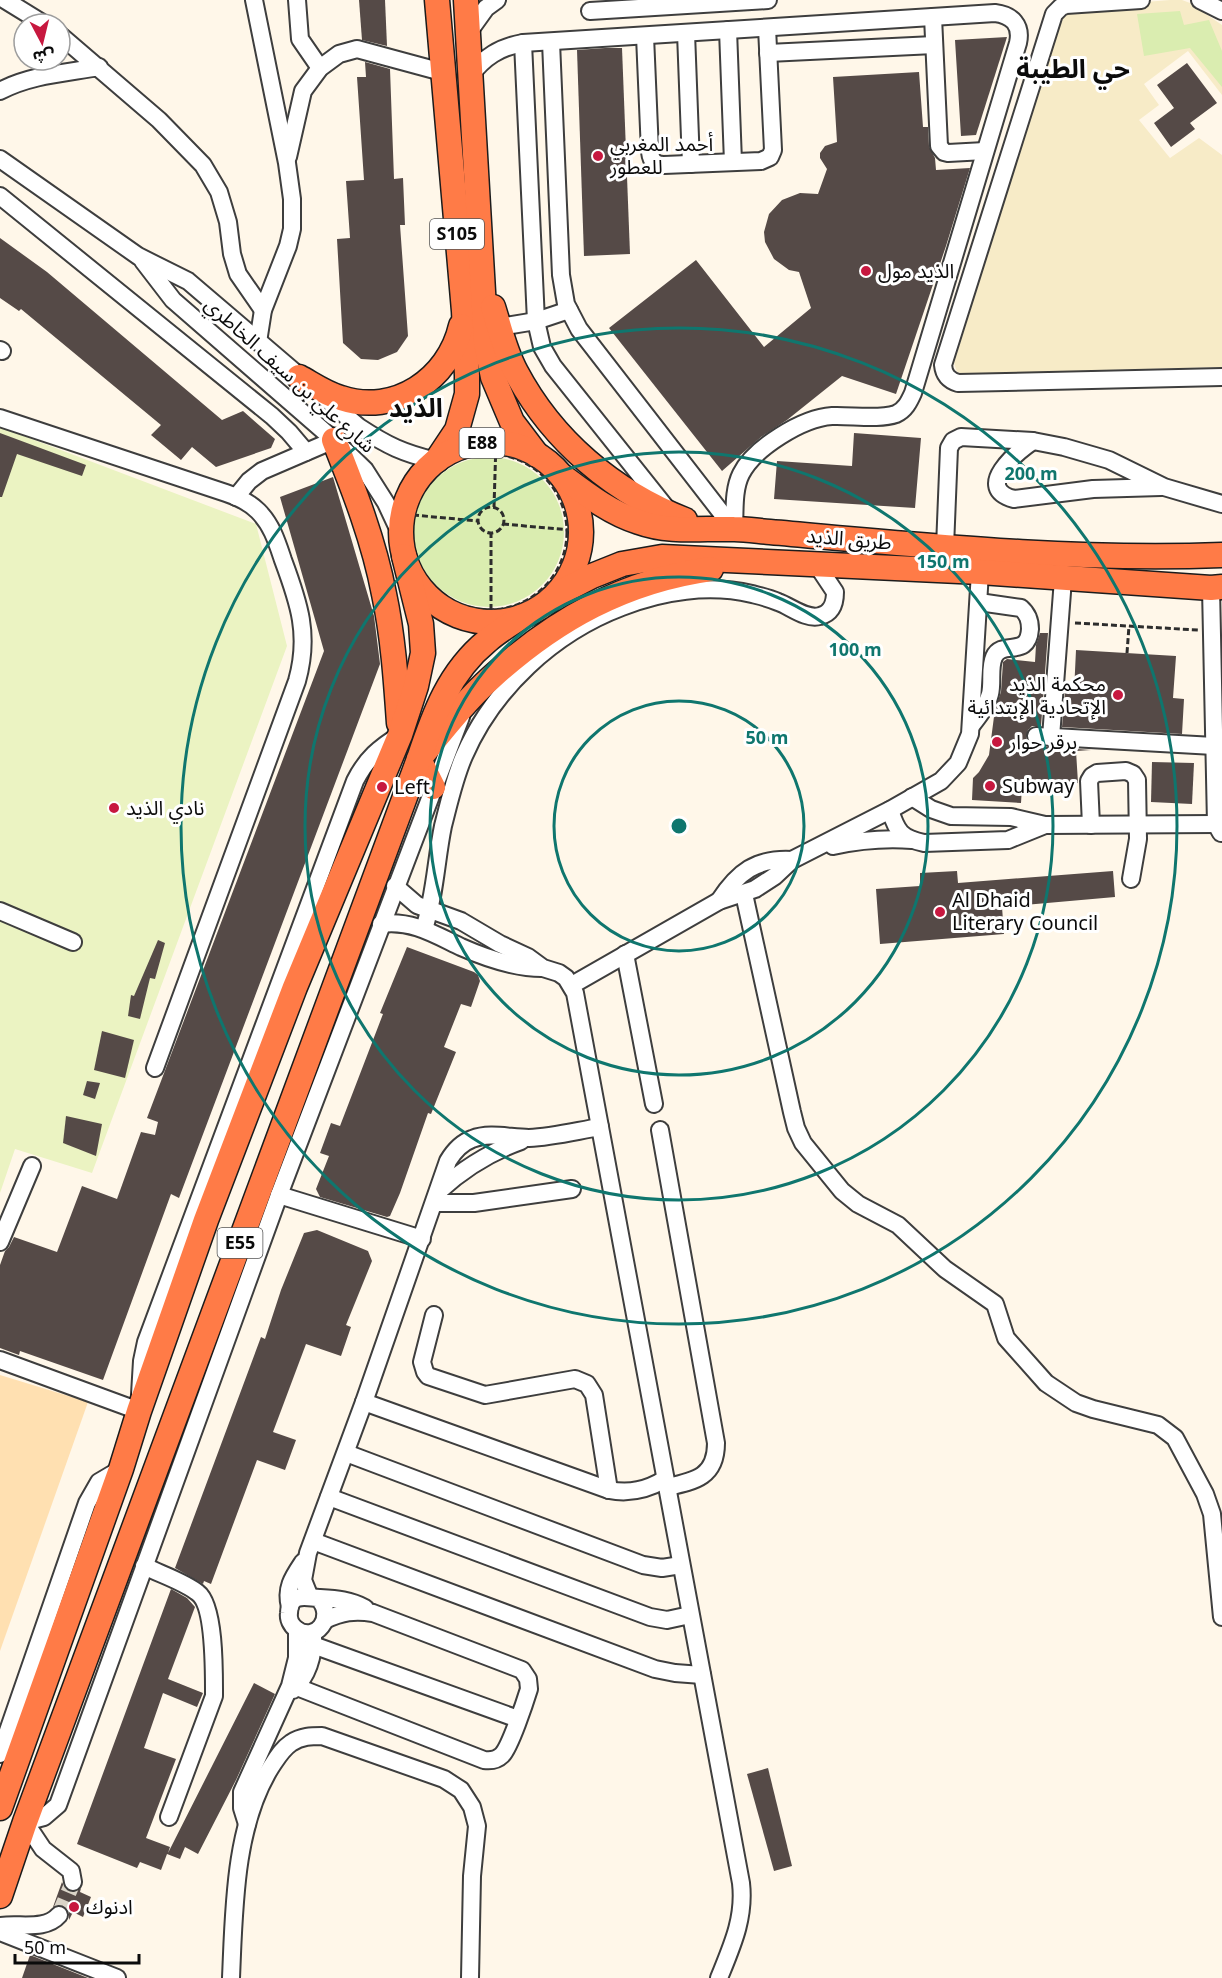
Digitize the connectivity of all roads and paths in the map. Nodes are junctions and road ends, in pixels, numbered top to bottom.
1 (5, 0) edge
2 (254, 0) edge
3 (297, 0) edge
4 (437, 0) edge
5 (466, 0) edge
6 (497, 0) edge
7 (768, 0) edge
8 (1141, 0) edge
9 (1200, 0) edge
10 (590, 11) dead end
11 (1222, 11) edge
12 (24, 12) edge
13 (933, 17) junction
14 (767, 28) junction
15 (728, 30) junction
16 (468, 33) junction
17 (686, 33) junction
18 (645, 36) junction
19 (551, 42) junction
20 (523, 44) junction
21 (72, 45) edge
22 (934, 45) junction
23 (768, 53) junction
24 (99, 68) junction
25 (320, 68) junction
26 (442, 72) junction
27 (470, 76) junction
28 (0, 92) edge
29 (985, 151) junction
30 (0, 159) edge
31 (733, 162) junction
32 (287, 163) junction
33 (691, 164) junction
34 (0, 196) edge
35 (138, 256) junction
36 (481, 266) junction
37 (263, 310) junction
38 (569, 310) junction
39 (464, 311) junction
40 (536, 321) junction
41 (499, 327) junction
42 (258, 342) junction
43 (299, 377) junction
44 (1222, 377) edge
45 (0, 418) edge
46 (334, 440) junction
47 (1033, 441) junction
48 (496, 448) junction
49 (306, 452) junction
50 (537, 454) junction
51 (436, 461) junction
52 (562, 476) junction
53 (1164, 487) junction
54 (237, 497) junction
55 (1222, 504) edge
56 (494, 507) junction
57 (672, 515) junction
58 (478, 521) junction
59 (503, 524) junction
60 (734, 529) junction
61 (405, 530) junction
62 (574, 530) junction
63 (491, 533) junction
64 (945, 547) junction
65 (1222, 555) edge
66 (761, 562) junction
67 (817, 566) junction
68 (980, 572) junction
69 (1063, 579) junction
70 (1216, 587) edge
71 (557, 594) junction
72 (979, 602) junction
73 (490, 610) junction
74 (521, 617) junction
75 (1060, 623) junction
76 (1129, 626) junction
77 (1212, 630) junction
78 (1127, 653) dead end
79 (465, 705) junction
80 (970, 726) junction
81 (400, 735) junction
82 (1214, 746) junction
83 (419, 759) junction
84 (433, 787) junction
85 (912, 797) junction
86 (890, 810) junction
87 (1138, 824) junction
88 (1045, 825) junction
89 (1091, 825) junction
90 (1219, 829) edge
91 (913, 840) junction
92 (795, 858) junction
93 (1131, 879) dead end
94 (395, 886) junction
95 (744, 894) junction
96 (719, 901) junction
97 (0, 911) edge
98 (430, 911) junction
99 (381, 924) junction
100 (424, 929) junction
101 (73, 942) dead end
102 (625, 954) junction
103 (543, 968) junction
104 (572, 985) junction
105 (155, 1068) dead end
106 (654, 1104) dead end
107 (600, 1127) junction
108 (660, 1130) dead end
109 (32, 1166) dead end
110 (573, 1189) dead end
111 (279, 1194) junction
112 (437, 1197) junction
113 (422, 1239) junction
114 (0, 1242) edge
115 (434, 1315) dead end
116 (0, 1360) edge
117 (364, 1402) junction
118 (139, 1411) junction
119 (346, 1453) junction
120 (121, 1469) junction
121 (666, 1483) junction
122 (609, 1490) junction
123 (329, 1497) junction
124 (311, 1547) junction
125 (681, 1564) junction
126 (144, 1566) junction
127 (314, 1597) junction
128 (290, 1607) junction
129 (373, 1613) junction
130 (690, 1615) junction
131 (1222, 1617) edge
132 (312, 1632) junction
133 (702, 1675) junction
134 (297, 1687) junction
135 (284, 1699) junction
136 (518, 1719) junction
137 (0, 1754) edge
138 (0, 1808) edge
139 (169, 1817) dead end
140 (25, 1822) junction
141 (247, 1824) junction
142 (73, 1882) dead end
143 (0, 1896) edge
144 (59, 1915) dead end
145 (0, 1926) edge
146 (0, 1932) edge
147 (117, 1978) edge
148 (231, 1978) edge
149 (470, 1978) edge
150 (719, 1978) edge

1 - 12 street
2 - 32 street
3 - 25 street
4 - 26 highway, S105
5 - 16 highway, S105
6 - 16 street
7 - 10 street
8 - 44 street
9 - 11 street
13 - 14 street
13 - 22 street
13 - 29 street
14 - 15 street
14 - 23 street
15 - 17 street
15 - 31 street
16 - 27 highway, S105
17 - 18 street
17 - 33 street
18 - 19 street
18 - 33 street
19 - 20 street
19 - 38 street
20 - 27 street
20 - 40 street
21 - 24 street
22 - 23 street
22 - 29 street
23 - 31 street
24 - 28 street
24 - 37 street
25 - 26 street
25 - 32 street
26 - 39 highway, S105
27 - 36 highway, S105
29 - 60 street
30 - 35 street, شارع علي بن سيف الخاطري
31 - 33 street
32 - 37 street
34 - 49 street
35 - 42 street, شارع علي بن سيف الخاطري
35 - 46 street, شارع علي بن سيف الخاطري
36 - 41 highway
36 - 50 highway, S105
37 - 42 street
38 - 40 street
38 - 60 street
39 - 43 highway
39 - 51 highway, S105
40 - 41 street
40 - 57 street
41 - 57 highway
42 - 43 street, شارع علي بن سيف الخاطري
43 - 51 street, شارع علي بن سيف الخاطري
45 - 54 street
46 - 49 street
46 - 61 street, شارع علي بن سيف الخاطري
46 - 81 highway
47 - 53 street
47 - 53 street
47 - 64 street
48 - 50 highway, E88
48 - 51 highway, E88
48 - 56 path
48 - 61 path
48 - 62 path
49 - 54 street
50 - 52 highway, E88
51 - 61 highway, E88
52 - 60 highway, طريق الذيد / E88
52 - 62 highway, E88
53 - 55 street
54 - 105 street
56 - 58 path
56 - 59 path
57 - 60 highway
58 - 61 path
58 - 63 path
59 - 62 path
59 - 63 path
60 - 64 highway, طريق الذيد / E88
61 - 73 path
61 - 74 highway, E88
61 - 81 highway, E55
62 - 71 highway, E88
62 - 73 path
63 - 73 path
64 - 65 highway, طريق الذيد / E88
66 - 67 highway, طريق الذيد / E88
66 - 71 highway, طريق الذيد / E88
66 - 79 highway
67 - 68 highway, طريق الذيد / E88
67 - 98 street
68 - 69 highway, طريق الذيد / E88
68 - 72 street
69 - 70 highway, طريق الذيد / E88
69 - 75 street
70 - 77 street
71 - 74 highway, E88
72 - 80 street
72 - 80 street
74 - 83 highway, E55
75 - 76 path
75 - 82 street
76 - 77 path
76 - 78 path
77 - 82 street
79 - 83 highway
79 - 84 street
80 - 85 street
81 - 118 highway, E55
82 - 90 street
83 - 84 highway
83 - 140 highway, E55
84 - 94 street
85 - 86 street
85 - 88 street
86 - 91 street
86 - 92 street
87 - 89 street
87 - 89 street
87 - 90 street
87 - 93 street
88 - 89 street
88 - 91 street
91 - 92 street
92 - 95 street
92 - 96 street
94 - 98 street
94 - 99 street
95 - 96 street
95 - 131 street
96 - 102 street
97 - 101 street
98 - 100 street
98 - 103 street
99 - 100 street
99 - 111 street
100 - 103 street
102 - 104 street
102 - 106 street
103 - 104 street
104 - 107 street
107 - 112 street
107 - 121 street
108 - 121 street
109 - 114 street
110 - 112 street
111 - 113 street
111 - 126 street
112 - 113 street
113 - 117 street
115 - 122 street
116 - 118 street
117 - 119 street
117 - 122 street
118 - 120 highway, E55
119 - 123 street
119 - 125 street
120 - 137 street
120 - 138 highway, E55
121 - 122 street
121 - 125 street
123 - 124 street
123 - 130 street
124 - 127 street
124 - 128 street
124 - 133 street
125 - 130 street
126 - 139 street
126 - 140 street
127 - 128 street
127 - 129 street
127 - 132 street
128 - 132 street
129 - 132 street
129 - 136 street
130 - 133 street
132 - 134 street
132 - 135 street
132 - 136 street
133 - 150 street
134 - 135 street
134 - 136 street
135 - 141 street
140 - 142 street
140 - 143 highway, E55
141 - 148 street
141 - 149 street
144 - 145 street
146 - 147 street

